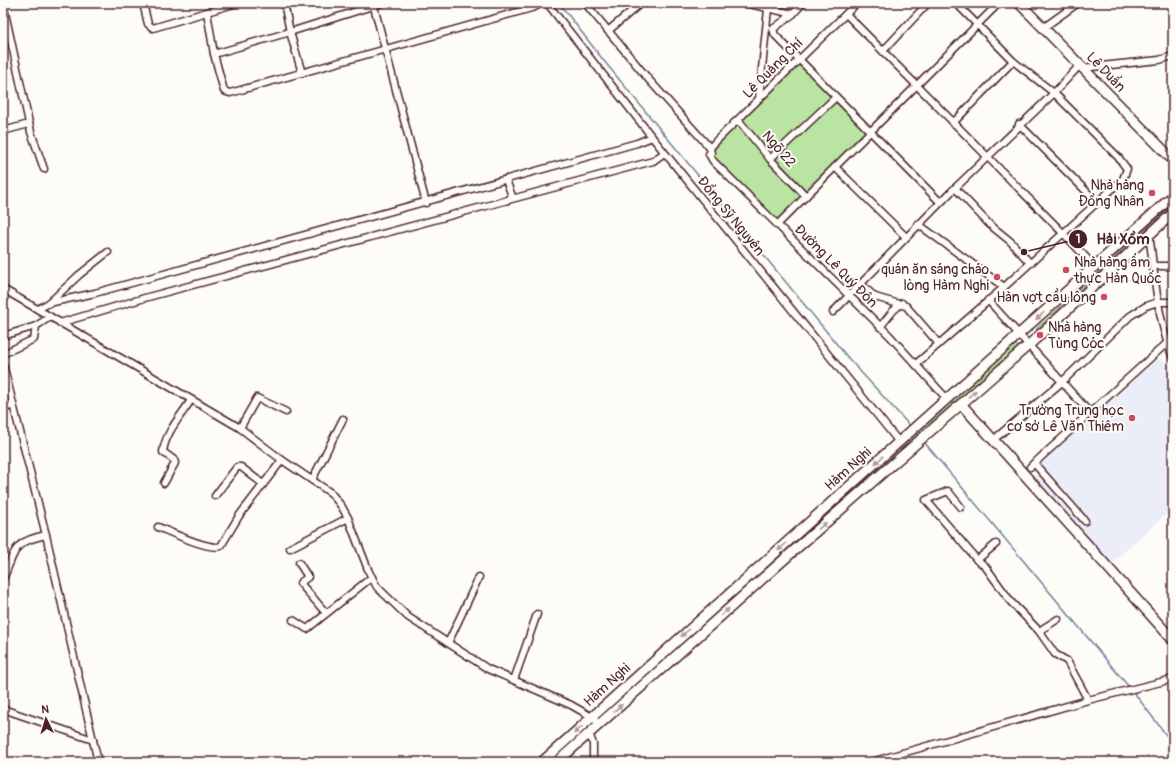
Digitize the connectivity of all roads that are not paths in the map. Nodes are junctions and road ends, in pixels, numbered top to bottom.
1 (143, 3) edge
2 (237, 3) edge
3 (284, 3) edge
4 (382, 3) edge
5 (541, 3) edge
6 (547, 3) edge
7 (586, 3) edge
8 (641, 3) edge
9 (745, 3) edge
10 (803, 3) edge
11 (857, 3) edge
12 (928, 3) edge
13 (956, 3) edge
14 (999, 3) edge
15 (1019, 3) edge
16 (1078, 3) edge
17 (3, 4) edge
18 (373, 4) edge
19 (768, 10) junction
20 (207, 12) junction
21 (793, 14) junction
22 (846, 14) junction
23 (978, 25) junction
24 (1043, 28) junction
25 (608, 31) junction
26 (290, 32) junction
27 (385, 50) junction
28 (883, 52) junction
29 (214, 54) junction
30 (1173, 56) edge
31 (799, 59) junction
32 (1013, 61) junction
33 (1081, 66) junction
34 (302, 73) junction
35 (917, 86) junction
36 (1054, 93) junction
37 (836, 97) junction
38 (759, 98) junction
39 (953, 122) junction
40 (734, 123) junction
41 (29, 124) junction
42 (1020, 124) junction
43 (3, 131) edge
44 (870, 132) junction
45 (652, 137) junction
46 (710, 150) junction
47 (664, 153) junction
48 (986, 156) junction
49 (770, 159) junction
50 (1173, 160) edge
51 (835, 167) junction
52 (44, 168) dead end
53 (506, 180) junction
54 (955, 188) junction
55 (806, 196) junction
56 (1173, 196) edge
57 (508, 200) junction
58 (940, 202) junction
59 (1097, 202) junction
60 (426, 203) junction
61 (1173, 213) edge
62 (918, 224) junction
63 (777, 225) junction
64 (1063, 233) junction
65 (1149, 234) junction
66 (906, 237) junction
67 (108, 252) dead end
68 (1030, 263) junction
69 (1154, 266) junction
70 (1173, 266) edge
71 (1094, 267) junction
72 (861, 284) junction
73 (1004, 287) junction
74 (3, 289) edge
75 (849, 296) junction
76 (988, 300) junction
77 (1158, 302) junction
78 (1173, 302) edge
79 (49, 303) junction
80 (902, 303) junction
81 (38, 309) junction
82 (833, 312) dead end
83 (50, 317) junction
84 (60, 323) junction
85 (36, 326) junction
86 (880, 327) junction
87 (1019, 335) junction
88 (3, 336) edge
89 (1167, 343) junction
90 (939, 344) junction
91 (1028, 345) junction
92 (3, 354) edge
93 (1173, 358) edge
94 (3, 364) edge
95 (916, 364) junction
96 (1062, 382) junction
97 (947, 399) junction
98 (191, 400) junction
99 (961, 404) junction
100 (12, 405) junction
101 (3, 409) edge
102 (286, 412) dead end
103 (1090, 413) junction
104 (343, 420) dead end
105 (240, 428) junction
106 (998, 436) dead end
107 (899, 442) junction
108 (282, 460) junction
109 (312, 480) junction
110 (164, 484) dead end
111 (263, 484) junction
112 (215, 496) dead end
113 (961, 507) dead end
114 (348, 518) junction
115 (1085, 521) dead end
116 (158, 527) dead end
117 (46, 535) junction
118 (996, 544) dead end
119 (290, 548) dead end
120 (3, 560) edge
121 (977, 560) junction
122 (11, 562) junction
123 (299, 563) dead end
124 (372, 577) junction
125 (479, 577) dead end
126 (3, 579) edge
127 (326, 613) junction
128 (537, 614) dead end
129 (1058, 619) dead end
130 (293, 620) dead end
131 (1039, 631) junction
132 (1173, 640) edge
133 (448, 643) junction
134 (1173, 679) edge
135 (514, 680) junction
136 (1088, 700) junction
137 (3, 709) edge
138 (592, 717) junction
139 (599, 724) junction
140 (589, 733) junction
141 (93, 740) junction
142 (98, 762) edge
143 (542, 762) edge
144 (557, 762) edge
145 (593, 762) edge
146 (871, 762) edge

1 - 20 street
2 - 20 street
3 - 26 street
4 - 18 street
5 - 27 street
6 - 45 street, Đồng Sỹ Nguyên
7 - 25 street, Đường Lê Quý Đôn
8 - 25 street
9 - 19 street
10 - 21 street
11 - 22 street, Lê Quảng Chí
12 - 28 street
13 - 23 street
14 - 23 street
15 - 24 main road, Lê Duẩn
16 - 24 street
17 - 41 street
18 - 26 street
18 - 27 street
19 - 21 street
19 - 38 street
20 - 29 street
21 - 31 street
22 - 28 street
22 - 31 street, Lê Quảng Chí
23 - 32 street
23 - 35 street
24 - 33 main road, Lê Duẩn
25 - 46 street, Đường Lê Quý Đôn
26 - 29 street
26 - 34 street
27 - 34 street
27 - 60 street
28 - 35 street
29 - 34 street
30 - 33 street
31 - 37 street
31 - 38 street, Lê Quảng Chí
32 - 36 street
32 - 39 street
33 - 36 street
33 - 50 main road, Lê Duẩn
35 - 39 street
35 - 44 street
36 - 42 street
36 - 59 street
37 - 44 street
37 - 49 street
38 - 40 street, Lê Quảng Chí
39 - 48 street
40 - 46 street, Lê Quảng Chí
40 - 49 street, Ngõ 22
41 - 43 street
41 - 52 street
42 - 48 street
42 - 59 street
44 - 51 street
44 - 58 street
45 - 47 street, Đồng Sỹ Nguyên
45 - 53 street
46 - 63 street, Đường Lê Quý Đôn
47 - 57 street
47 - 107 street, Đồng Sỹ Nguyên
48 - 54 street
48 - 64 street
49 - 55 street, Ngõ 22
51 - 55 street
51 - 66 street
53 - 57 street
53 - 60 street
54 - 58 street
54 - 68 street
55 - 63 street
56 - 71 main road, Hàm Nghi
57 - 84 street
58 - 62 street
59 - 64 street
60 - 79 street
61 - 65 main road, Hàm Nghi
62 - 66 street
62 - 73 street
63 - 75 street, Đường Lê Quý Đôn
64 - 68 street
64 - 71 street
65 - 69 street
65 - 91 main road, Hàm Nghi
66 - 72 street
67 - 79 street
68 - 73 street
69 - 70 street
69 - 77 street
71 -> 87 main road, Hàm Nghi
72 - 75 street
72 - 80 street
73 - 76 street
74 - 81 street
75 - 82 street
75 - 86 street, Đường Lê Quý Đôn
76 - 87 street
76 - 90 street
77 - 78 street
77 - 89 street
77 - 96 street
79 - 81 street
80 - 86 street
80 - 90 street
81 - 83 street
83 - 84 street
83 - 85 street
84 - 98 street
85 - 88 street
85 - 92 street
86 - 95 street, Đường Lê Quý Đôn
87 - 91 street
87 - 97 main road, Hàm Nghi
89 - 93 street
89 - 103 street
90 - 95 street
91 - 96 street
99 -> 91 main road, Hàm Nghi
94 - 100 street
95 - 97 street, Đường Lê Quý Đôn
96 - 103 street
96 - 106 street
97 - 107 main road, Hàm Nghi
98 - 105 street
98 - 110 street
99 - 132 main road
139 -> 99 main road, Hàm Nghi
100 - 101 street
100 - 117 street
102 - 105 street
103 - 115 street
104 - 109 street
105 - 108 street
107 -> 138 main road, Hàm Nghi
108 - 109 street
108 - 111 street
109 - 114 street
111 - 112 street
111 - 116 street
113 - 121 street
114 - 119 street
114 - 124 street
117 - 122 street
117 - 141 street
118 - 121 street
120 - 122 street
121 - 131 street
122 - 126 street
123 - 127 street
124 - 127 street
124 - 133 street
125 - 133 street
127 - 130 street
128 - 135 street
129 - 131 street
131 - 136 street
133 - 135 street
134 - 136 street
135 - 138 street
136 - 146 street
137 - 141 street
138 - 139 street
138 -> 143 main road, Hàm Nghi
139 - 140 main road, Hàm Nghi
140 - 144 main road, Hàm Nghi
140 - 145 street
141 - 142 street

